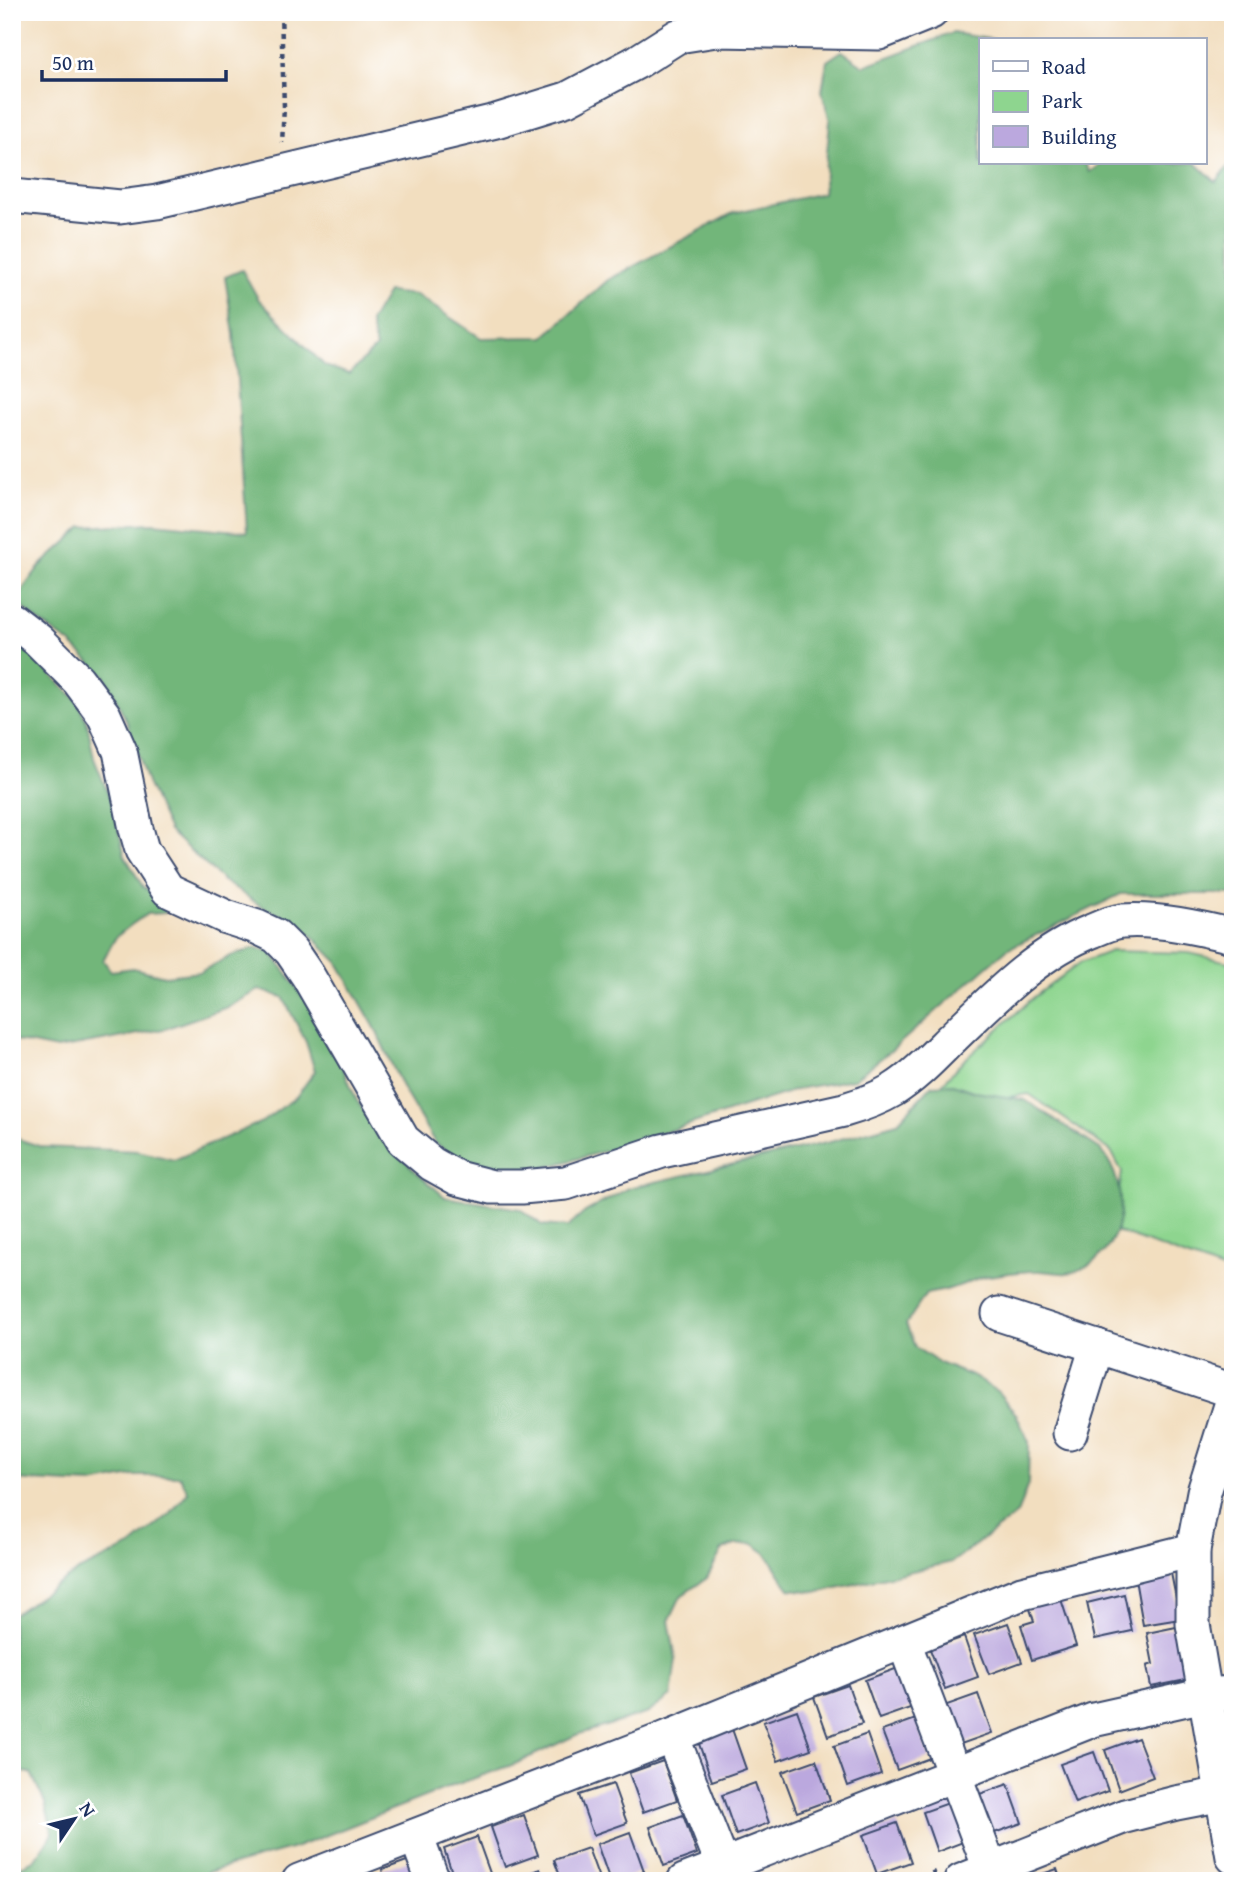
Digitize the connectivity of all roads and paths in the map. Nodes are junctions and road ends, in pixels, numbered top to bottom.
1 (281, 12) edge
2 (931, 12) edge
3 (674, 24) edge
4 (281, 172) junction
5 (12, 197) edge
6 (12, 620) edge
7 (1233, 936) edge
8 (999, 1314) dead end
9 (1097, 1346) junction
10 (1233, 1391) edge
11 (1233, 1399) edge
12 (1070, 1433) dead end
13 (1193, 1550) junction
14 (904, 1642) junction
15 (1219, 1694) edge
16 (672, 1736) junction
17 (954, 1774) junction
18 (1227, 1793) edge
19 (416, 1836) junction
20 (984, 1853) dead end
21 (1233, 1857) edge
22 (726, 1873) edge
23 (299, 1881) edge
24 (433, 1881) edge
25 (684, 1881) edge
26 (961, 1881) edge

1 - 4 path
2 - 3 street
3 - 4 street
4 - 5 street
6 - 7 street
8 - 9 street
9 - 10 street
9 - 12 street
11 - 13 street
13 - 14 street
13 - 15 street
14 - 16 street
14 - 17 street
15 - 17 street
15 - 18 street
16 - 19 street
16 - 22 street
17 - 20 street
17 - 22 street
18 - 21 street
18 - 26 street
19 - 23 street
19 - 24 street
22 - 25 street

